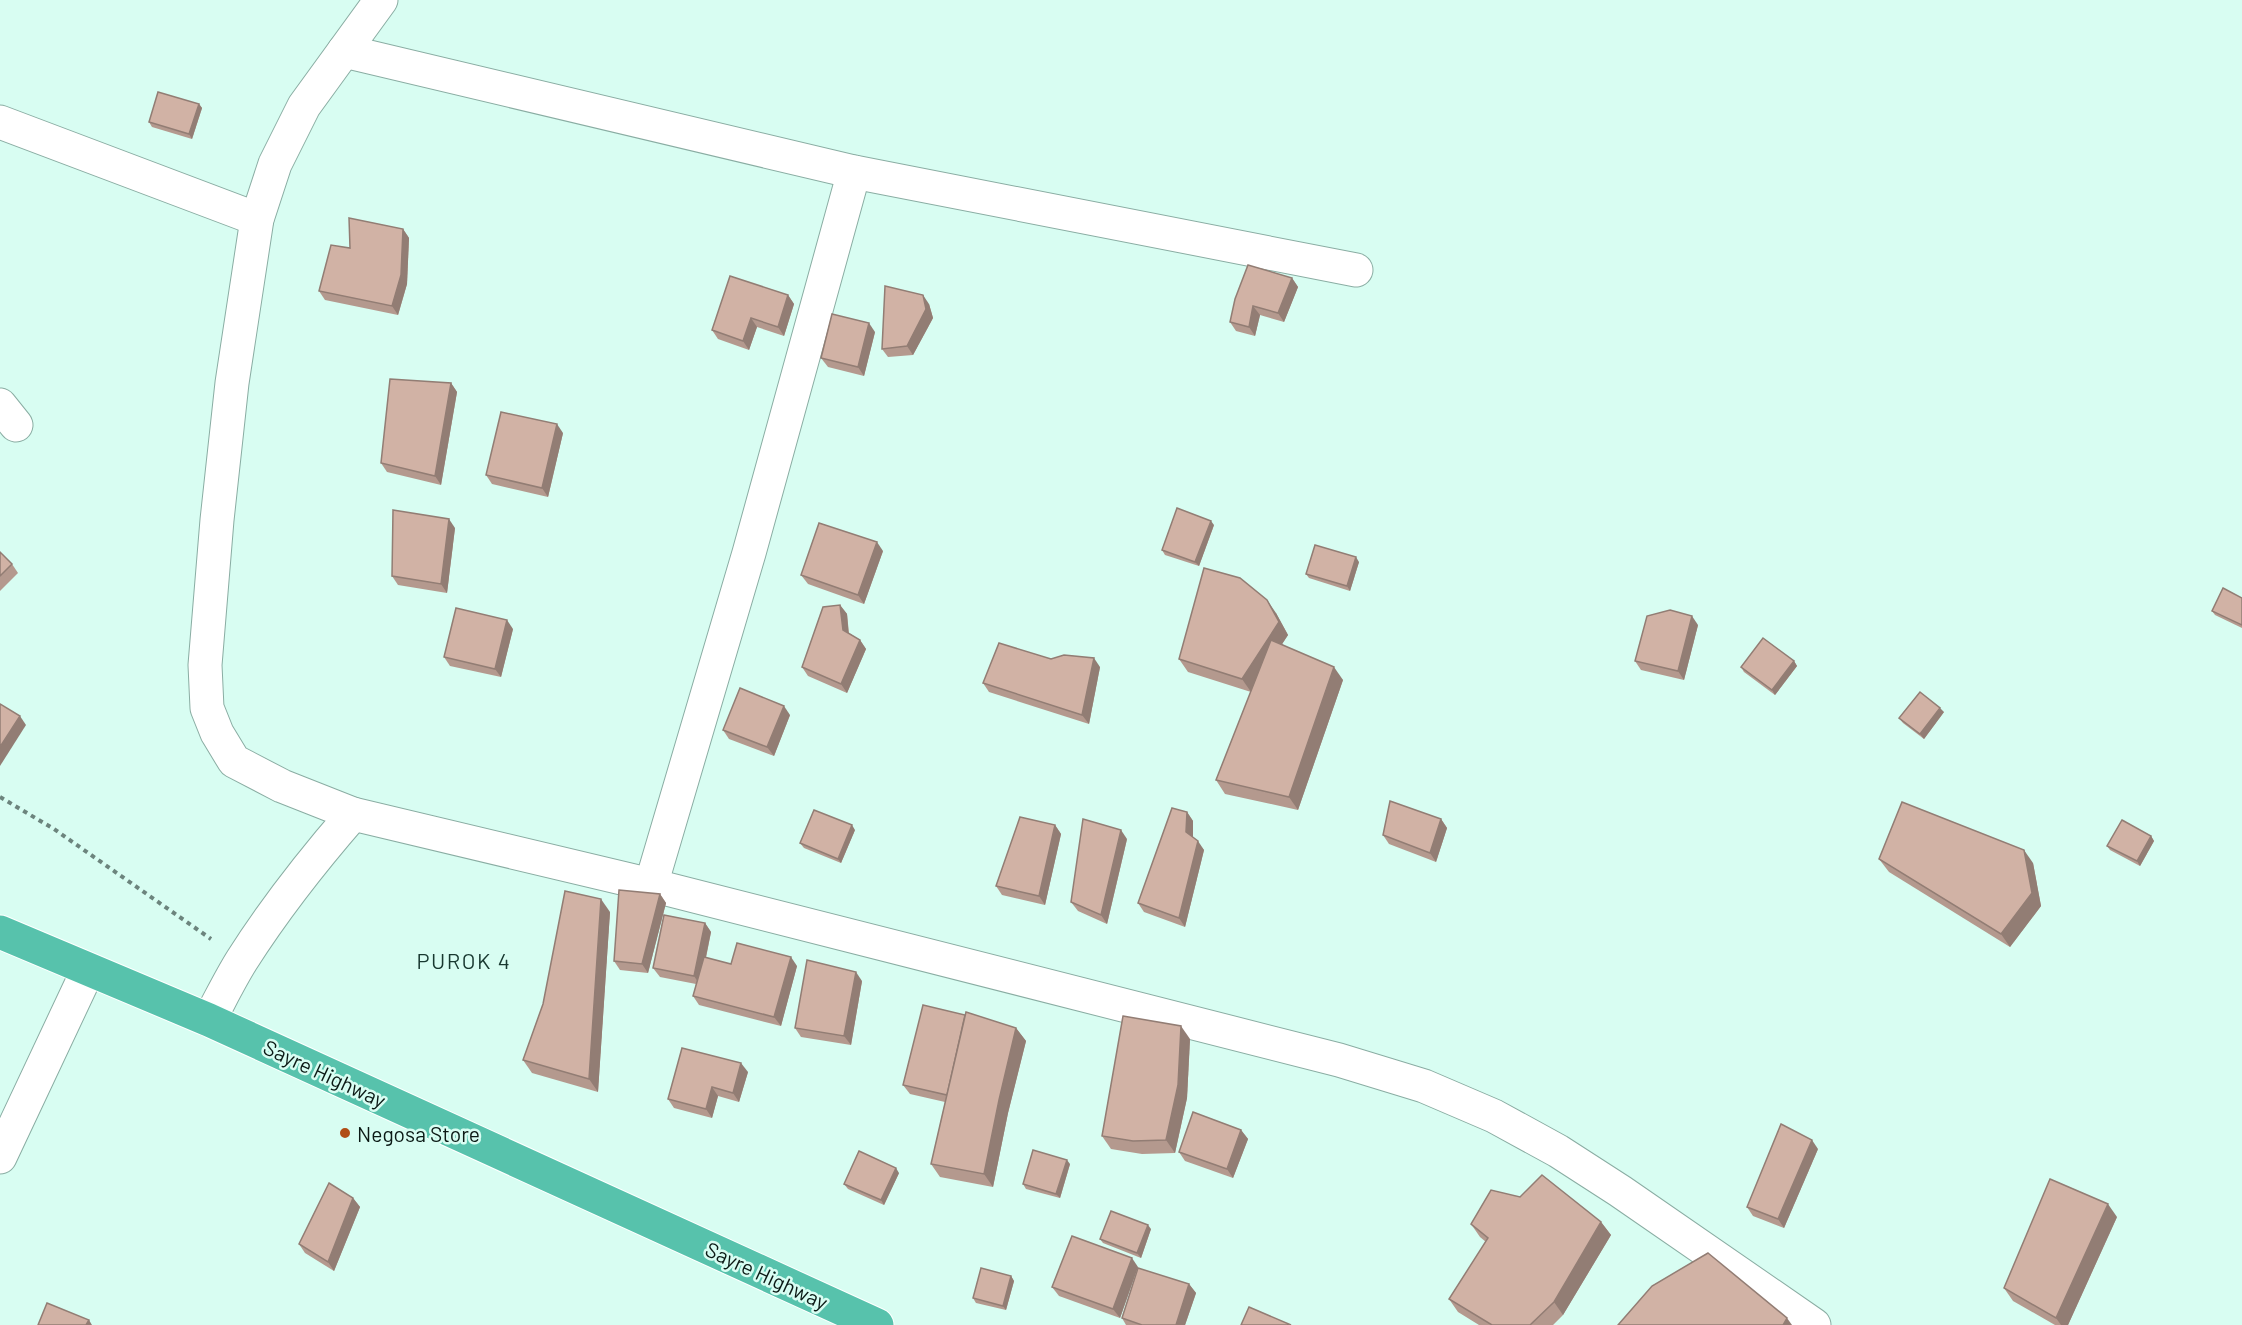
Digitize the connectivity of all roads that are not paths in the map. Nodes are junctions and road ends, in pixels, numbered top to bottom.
1 (381, 0) edge
2 (345, 51) junction
3 (0, 122) edge
4 (854, 172) junction
5 (257, 219) junction
6 (1356, 270) dead end
7 (352, 814) junction
8 (651, 885) junction
9 (0, 932) edge
10 (88, 970) junction
11 (209, 1020) junction
12 (0, 1157) edge
13 (877, 1325) edge
14 (1814, 1325) edge

1 - 2 street
2 - 4 street
2 - 5 street
3 - 5 street
4 - 6 street
4 - 8 street
5 - 7 street
7 - 8 street
7 - 11 street
8 - 14 street
9 - 10 highway, Sayre Highway
10 - 11 highway, Sayre Highway
10 - 12 street
11 - 13 highway, Sayre Highway

